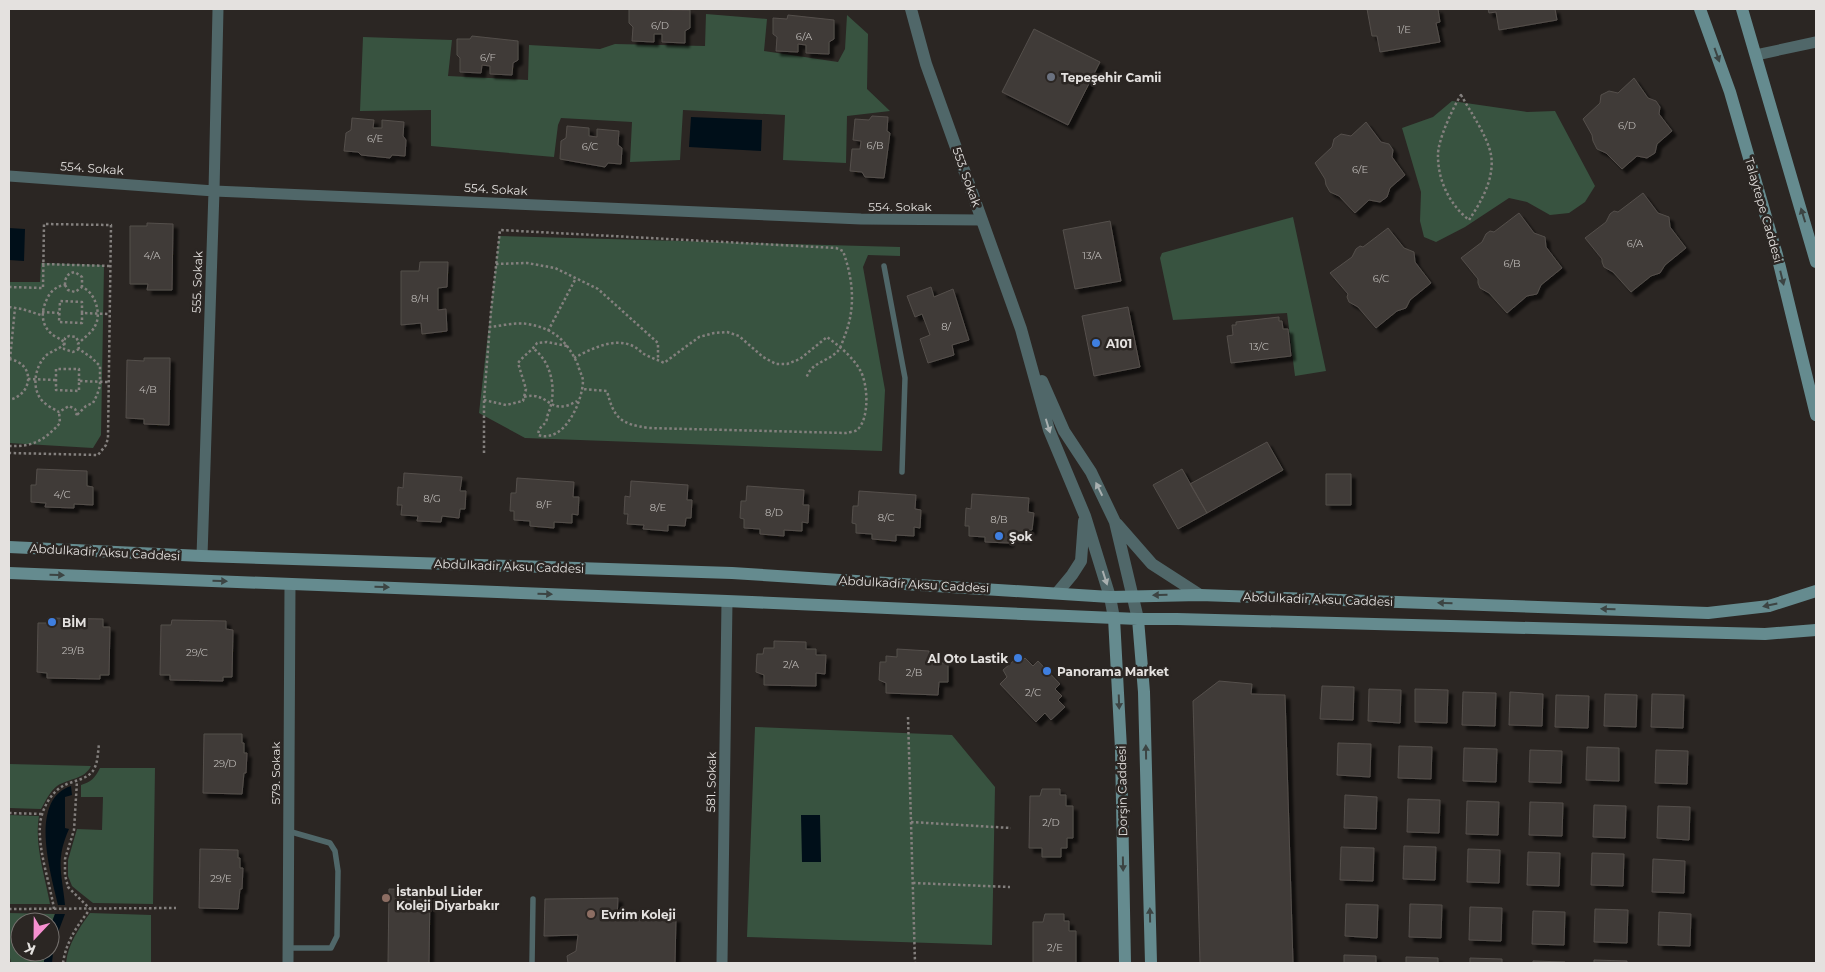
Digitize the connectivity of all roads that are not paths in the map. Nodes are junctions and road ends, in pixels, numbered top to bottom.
1 (218, 9) edge
2 (911, 9) edge
3 (1700, 9) edge
4 (1742, 9) edge
5 (1816, 42) edge
6 (1756, 55) junction
7 (9, 176) edge
8 (214, 191) junction
9 (982, 220) junction
10 (1812, 233) edge
11 (1816, 262) edge
12 (884, 266) dead end
13 (1025, 345) junction
14 (1816, 415) edge
15 (902, 472) dead end
16 (1085, 516) junction
17 (1115, 522) junction
18 (9, 548) edge
19 (202, 556) junction
20 (9, 573) edge
21 (290, 584) junction
22 (1816, 591) edge
23 (1057, 593) junction
24 (1133, 595) junction
25 (1200, 595) junction
26 (1110, 597) junction
27 (728, 601) junction
28 (1114, 618) junction
29 (1138, 619) junction
30 (1816, 630) edge
31 (288, 831) junction
32 (533, 899) dead end
33 (288, 948) junction
34 (288, 963) edge
35 (532, 963) edge
36 (722, 963) edge
37 (1125, 963) edge
38 (1151, 963) edge

1 - 8 street, 555. Sokak
2 - 9 street, 553. Sokak
3 -> 14 main road, Talaytepe Caddesi
4 - 6 main road
5 - 6 street
10 -> 6 main road
7 - 8 street, 554. Sokak
8 - 9 street, 554. Sokak
8 - 19 street, 555. Sokak
9 - 13 street, 553. Sokak
10 - 11 main road
12 - 15 lane
13 -> 16 street
17 -> 13 street
16 - 23 street
16 -> 26 street
17 - 24 street
17 - 25 street
18 - 19 main road, Abdulkadir Aksu Caddesi
19 - 23 main road, Abdulkadir Aksu Caddesi
20 -> 21 main road, Abdulkadir Aksu Caddesi
21 -> 27 main road, Abdulkadir Aksu Caddesi
21 - 31 street, 579. Sokak
22 -> 25 main road, Abdulkadir Aksu Caddesi
23 - 26 main road, Abdulkadir Aksu Caddesi
25 -> 24 main road, Abdulkadir Aksu Caddesi
24 - 26 main road, Abdulkadir Aksu Caddesi
24 - 29 street
26 - 28 street
27 - 28 main road, Abdulkadir Aksu Caddesi
27 - 36 street, 581. Sokak
28 - 29 main road, Abdulkadir Aksu Caddesi
28 -> 37 main road, Dorşin Caddesi
29 - 30 main road, Abdulkadir Aksu Caddesi
38 -> 29 main road, Dorşin Caddesi
31 - 33 street, 579. Sokak
31 - 33 lane
32 - 35 lane
33 - 34 street, 579. Sokak

